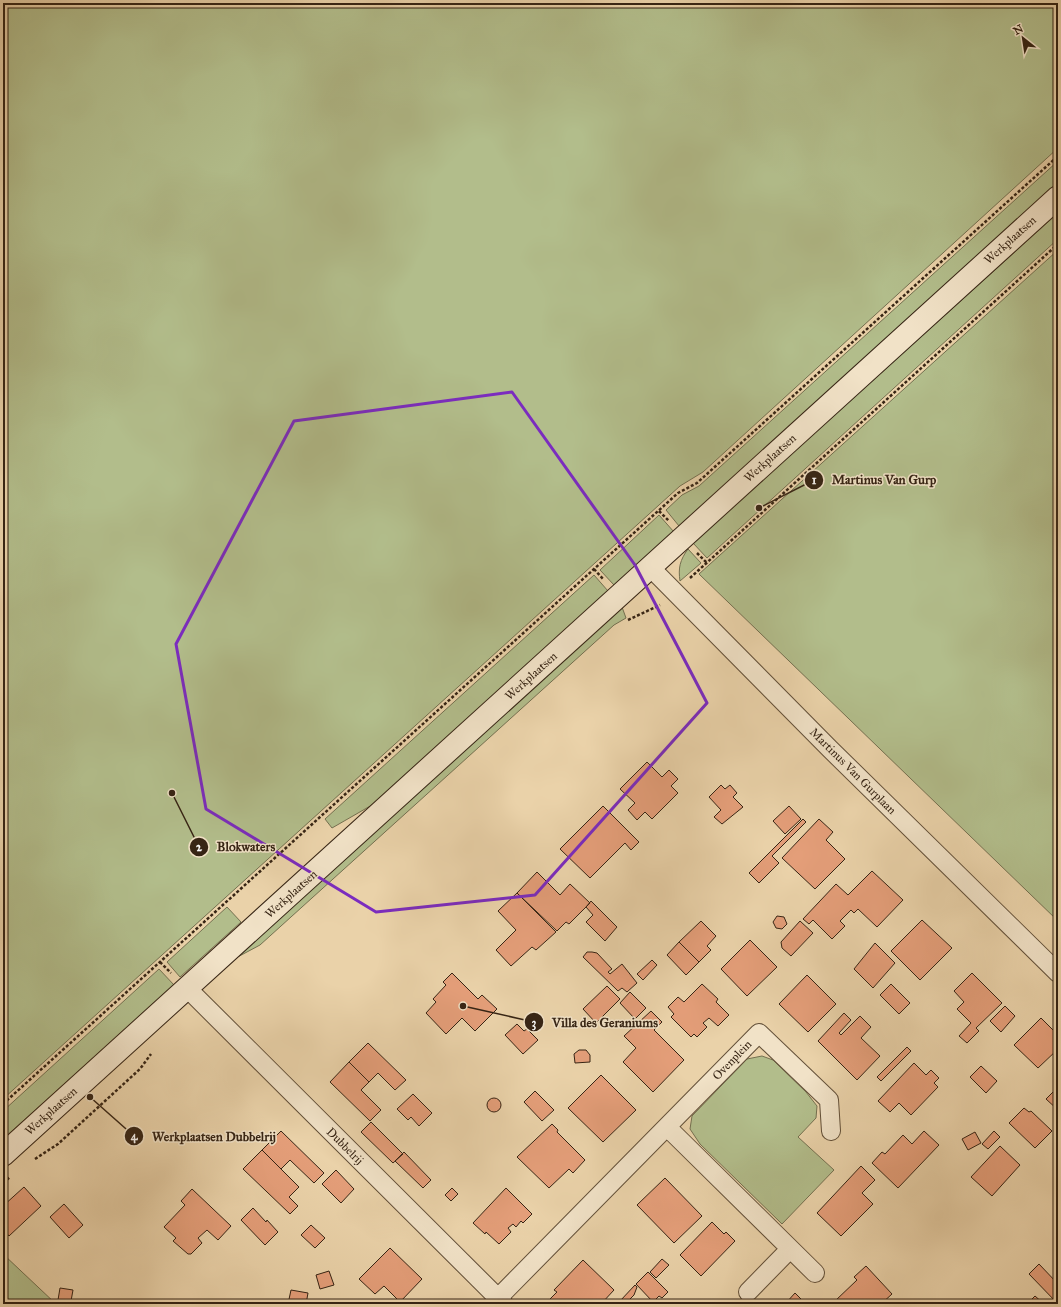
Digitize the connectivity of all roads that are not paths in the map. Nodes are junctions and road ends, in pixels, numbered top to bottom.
1 (1058, 197) edge
2 (650, 567) junction
3 (1058, 973) edge
4 (187, 988) junction
5 (667, 1127) junction
6 (831, 1131) dead end
7 (3, 1155) edge
8 (790, 1249) junction
9 (815, 1273) dead end
10 (748, 1292) dead end
11 (501, 1301) edge

1 - 2 main road, Werkplaatsen
2 - 3 street, Martinus Van Gurplaan
2 - 4 main road, Werkplaatsen
4 - 7 main road, Werkplaatsen
4 - 11 street, Dubbelrij
5 - 6 street, Ovenplein
5 - 8 street
5 - 11 street, Ovenplein
8 - 9 street
8 - 10 street

